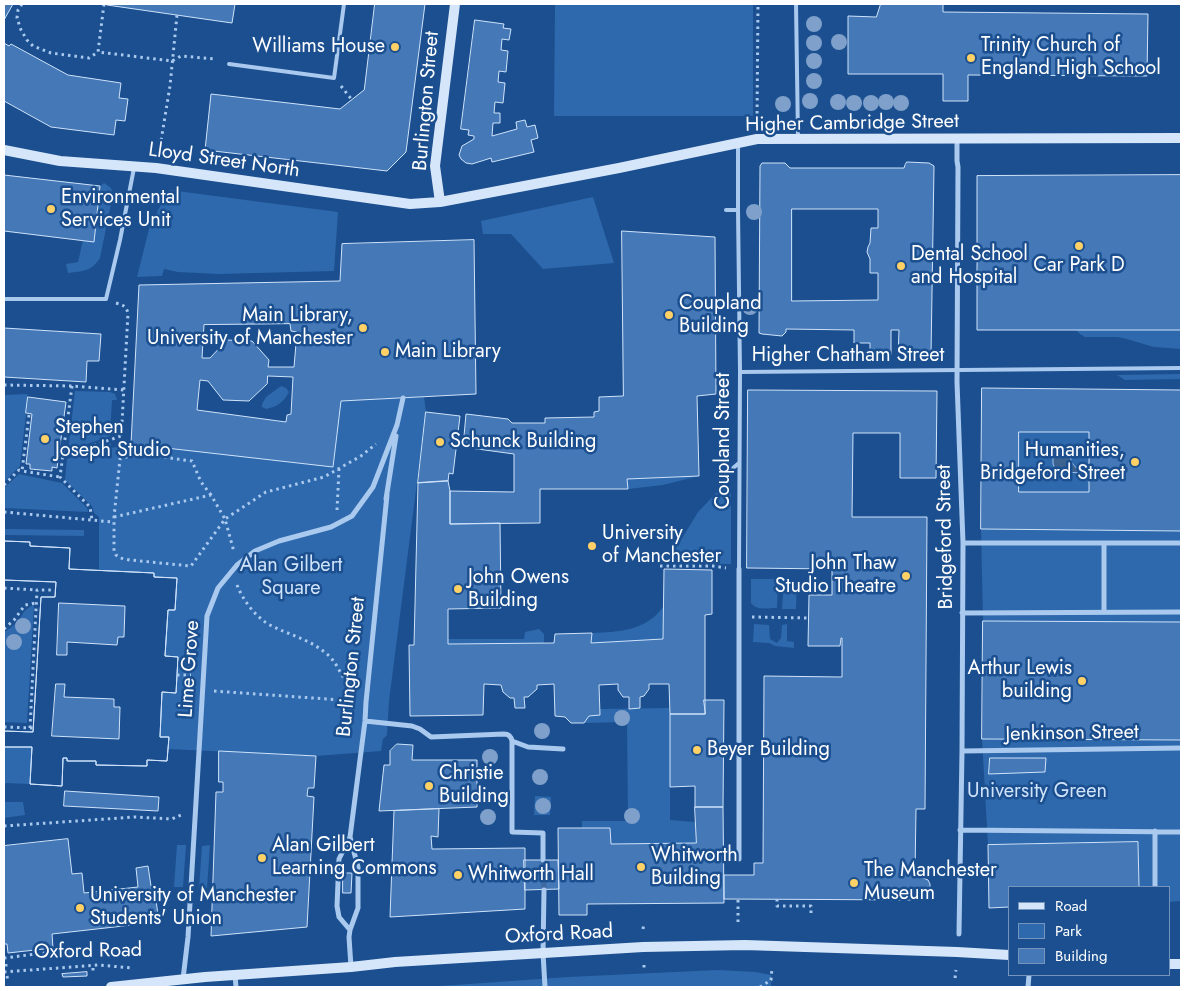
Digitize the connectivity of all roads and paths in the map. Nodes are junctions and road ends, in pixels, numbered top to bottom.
1 (22, 4) edge
2 (104, 4) edge
3 (344, 4) edge
4 (455, 4) edge
5 (758, 4) edge
6 (796, 4) edge
7 (177, 15) dead end
8 (98, 52) junction
9 (214, 60) dead end
10 (172, 61) junction
11 (229, 64) dead end
12 (757, 120) dead end
13 (798, 138) junction
14 (1181, 138) edge
15 (957, 140) junction
16 (738, 143) junction
17 (4, 150) edge
18 (159, 156) dead end
19 (135, 166) junction
20 (440, 202) junction
21 (726, 210) dead end
22 (738, 210) junction
23 (4, 299) edge
24 (106, 299) junction
25 (1181, 368) edge
26 (957, 370) junction
27 (740, 372) junction
28 (4, 385) edge
29 (72, 386) junction
30 (124, 390) junction
31 (403, 398) dead end
32 (29, 415) dead end
33 (397, 425) junction
34 (121, 436) junction
35 (376, 444) dead end
36 (63, 456) junction
37 (120, 459) junction
38 (739, 463) junction
39 (339, 468) junction
40 (22, 471) junction
41 (60, 477) junction
42 (720, 479) dead end
43 (4, 485) edge
44 (211, 495) junction
45 (4, 512) edge
46 (114, 517) junction
47 (226, 519) junction
48 (92, 520) junction
49 (113, 522) junction
50 (336, 524) junction
51 (962, 543) junction
52 (1104, 543) junction
53 (1181, 543) edge
54 (237, 565) junction
55 (660, 566) dead end
56 (739, 569) junction
57 (230, 572) junction
58 (4, 588) edge
59 (37, 590) junction
60 (55, 590) dead end
61 (36, 603) junction
62 (962, 612) junction
63 (1104, 612) junction
64 (1181, 612) edge
65 (739, 617) junction
66 (808, 618) dead end
67 (4, 629) edge
68 (204, 690) junction
69 (366, 702) junction
70 (365, 721) junction
71 (4, 727) edge
72 (512, 741) junction
73 (563, 748) dead end
74 (1181, 748) edge
75 (962, 751) junction
76 (195, 809) junction
77 (4, 826) edge
78 (960, 830) junction
79 (1155, 832) junction
80 (1181, 832) edge
81 (350, 837) junction
82 (739, 859) dead end
83 (543, 860) tunnel mouth
84 (1155, 886) edge
85 (544, 890) tunnel mouth
86 (738, 899) dead end
87 (777, 899) dead end
88 (811, 916) dead end
89 (738, 922) dead end
90 (644, 923) dead end
91 (643, 929) dead end
92 (350, 930) junction
93 (958, 934) dead end
94 (543, 953) junction
95 (1008, 955) edge
96 (92, 956) dead end
97 (74, 957) dead end
98 (4, 958) edge
99 (92, 962) dead end
100 (644, 965) dead end
101 (351, 967) junction
102 (5, 968) edge
103 (93, 968) dead end
104 (134, 968) dead end
105 (772, 968) dead end
106 (644, 969) dead end
107 (956, 970) dead end
108 (93, 973) dead end
109 (235, 975) junction
110 (7, 976) dead end
111 (955, 978) dead end
112 (183, 979) junction
113 (8, 981) dead end
114 (111, 987) edge
115 (236, 987) edge
116 (544, 987) edge
117 (760, 987) edge

1 - 8 path
2 - 8 path
3 - 11 lane
4 - 20 street, Burlington Street
5 - 12 path
6 - 13 lane
7 - 10 path
8 - 10 path
9 - 10 path
10 - 18 path
13 - 15 street, Higher Cambridge Street
13 - 16 street, Higher Cambridge Street
14 - 15 street, Higher Cambridge Street
15 - 26 street, Bridgeford Street
16 - 20 street, Higher Cambridge Street
16 - 22 lane, Coupland Street
17 - 19 street, Lloyd Street North
19 - 20 street, Lloyd Street North
19 - 24 lane
21 - 22 lane
22 - 27 lane, Coupland Street
23 - 24 lane
24 - 30 path
25 - 26 lane, Higher Chatham Street
26 - 27 lane, Higher Chatham Street
26 - 51 street, Bridgeford Street
27 - 38 lane, Coupland Street
28 - 29 path
29 - 30 path
29 - 36 path
30 - 34 path
31 - 33 street, Lime Grove
32 - 40 path
33 - 50 street, Lime Grove
33 - 69 street, Burlington Street
34 - 36 path
34 - 37 path
35 - 39 path
36 - 41 path
37 - 44 path
37 - 46 path
38 - 42 lane
38 - 56 lane, Coupland Street
39 - 47 path
39 - 50 path
40 - 41 path
40 - 43 path
41 - 48 path
44 - 46 path
44 - 47 path
45 - 48 path
46 - 49 path
47 - 49 path
47 - 54 path
48 - 49 path
50 - 54 street, Lime Grove
51 - 52 street
51 - 62 street, Bridgeford Street
52 - 53 street
52 - 63 street
54 - 57 street, Lime Grove
55 - 56 path
56 - 65 street, Coupland Street
57 - 68 street, Lime Grove
57 - 69 path
58 - 59 path
59 - 60 path
59 - 61 path
61 - 67 path
61 - 71 path
62 - 63 street
62 - 75 street, Bridgeford Street
63 - 64 street
65 - 66 path
65 - 82 street, Coupland Street
68 - 69 path
68 - 76 street, Lime Grove
69 - 70 street, Burlington Street
70 - 72 street
70 - 81 street, Burlington Street
72 - 73 street
72 - 83 street
74 - 75 street, Jenkinson Street
75 - 78 street, Bridgeford Street
76 - 77 path
76 - 112 street, Lime Grove
78 - 79 street
78 - 93 street, Bridgeford Street
79 - 80 street
79 - 84 street
81 - 92 street, Burlington Street
81 - 92 street, Burlington Street
85 - 94 street
86 - 89 path
87 - 88 path
90 - 91 path
92 - 101 street, Burlington Street
94 - 95 street, Oxford Road
94 - 101 street, Oxford Road
94 - 116 street
96 - 99 path
97 - 98 path
100 - 106 path
101 - 109 street, Oxford Road
102 - 104 path, Oxford Road
103 - 108 path
105 - 117 path
107 - 111 path
109 - 112 street, Oxford Road
109 - 115 street
110 - 113 path
112 - 114 street, Oxford Road

